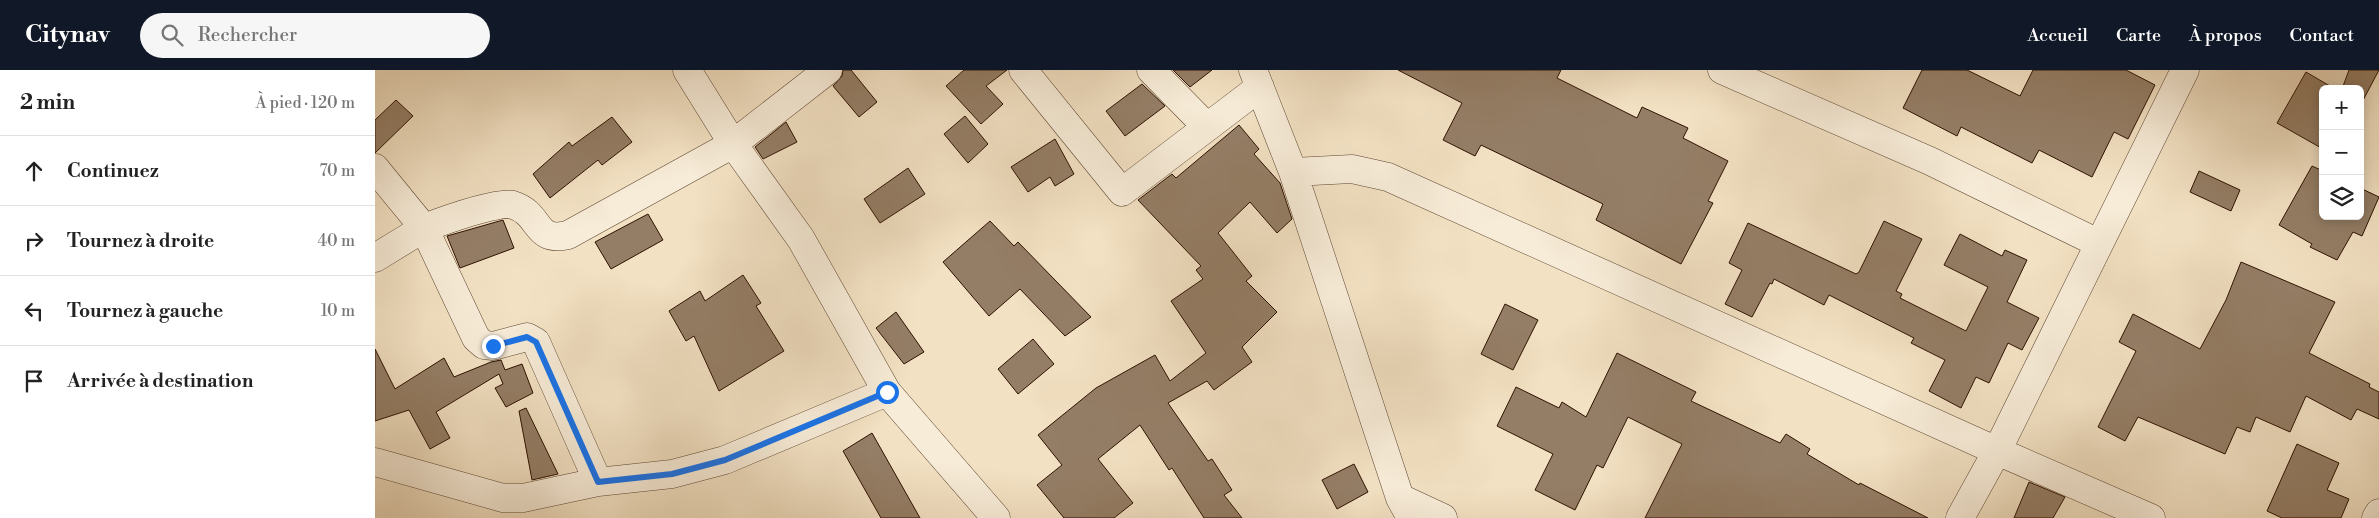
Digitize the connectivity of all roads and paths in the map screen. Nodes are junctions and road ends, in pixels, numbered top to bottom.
1 (687, 70) edge
2 (828, 70) edge
3 (1023, 70) edge
4 (1151, 70) edge
5 (1722, 70) edge
6 (2185, 70) edge
7 (1256, 79) edge
8 (1207, 127) junction
9 (733, 144) junction
10 (375, 168) edge
11 (1293, 172) junction
12 (424, 228) junction
13 (2098, 243) junction
14 (375, 258) edge
15 (887, 392) junction
16 (1997, 451) junction
17 (375, 462) edge
18 (598, 482) junction
19 (1406, 508) edge
20 (2379, 513) edge
21 (996, 518) edge
22 (1443, 518) edge
23 (1960, 518) edge
24 (2151, 518) edge
25 (2377, 518) edge

1 - 9 street
2 - 9 street
3 - 8 street
4 - 8 street
5 - 13 street
6 - 13 street
7 - 8 street
7 - 11 street
9 - 12 street
9 - 15 street
10 - 12 street
11 - 16 street
11 - 19 street
12 - 14 street
12 - 18 street
13 - 16 street
15 - 18 street
15 - 21 street
16 - 23 street
16 - 24 street
17 - 18 street
19 - 22 street
20 - 25 street

